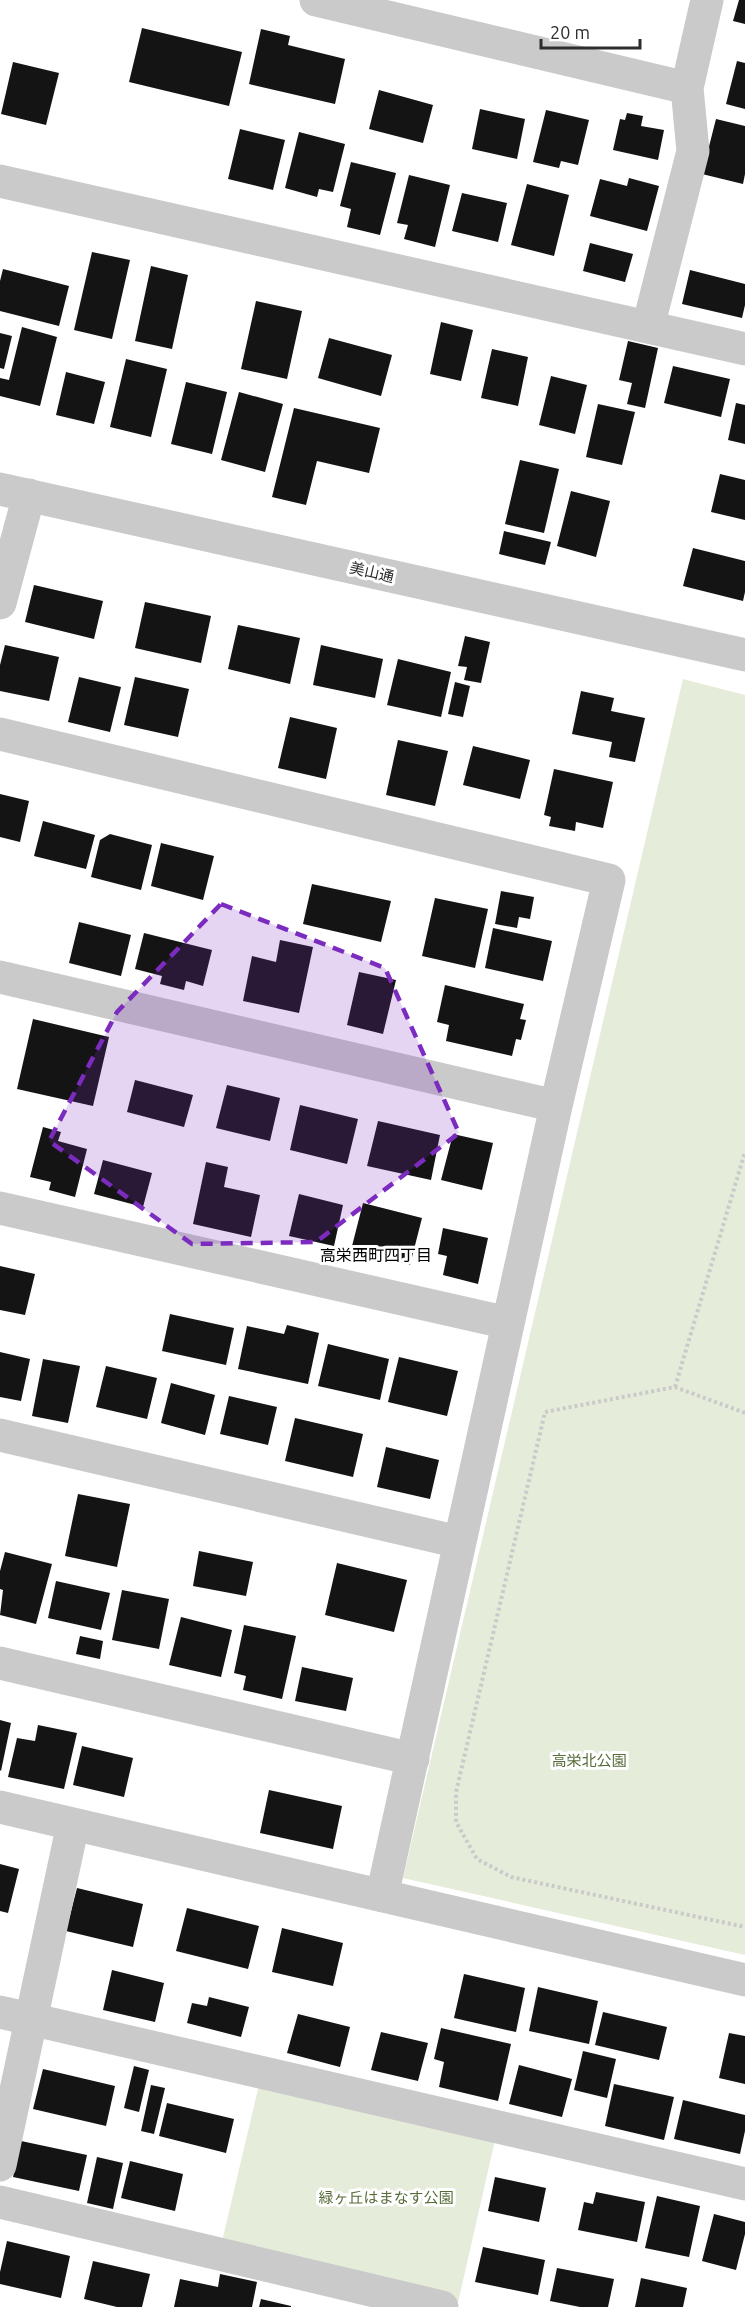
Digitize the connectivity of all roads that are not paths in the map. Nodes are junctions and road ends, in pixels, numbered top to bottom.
1 (316, 0) edge
2 (707, 0) edge
3 (687, 88) junction
4 (0, 181) edge
5 (648, 327) junction
6 (745, 349) edge
7 (14, 492) edge
8 (0, 603) edge
9 (745, 655) edge
10 (0, 734) edge
11 (0, 977) edge
12 (556, 1106) junction
13 (0, 1208) edge
14 (508, 1323) junction
15 (0, 1435) edge
16 (459, 1542) junction
17 (0, 1663) edge
18 (412, 1759) junction
19 (0, 1807) edge
20 (73, 1824) junction
21 (382, 1896) junction
22 (745, 1980) edge
23 (0, 2012) edge
24 (32, 2019) junction
25 (0, 2165) edge
26 (745, 2184) edge
27 (0, 2202) edge
28 (442, 2307) edge

1 - 3 street
2 - 3 street
3 - 5 street
4 - 5 street
5 - 6 street
7 - 8 street
7 - 9 street, 美山通
10 - 12 street
11 - 12 street
12 - 14 street
13 - 14 street
14 - 16 street
15 - 16 street
16 - 18 street
17 - 18 street
18 - 21 street
19 - 20 street
20 - 21 street
20 - 24 street
21 - 22 street
23 - 24 street
24 - 25 street
24 - 26 street
27 - 28 street

